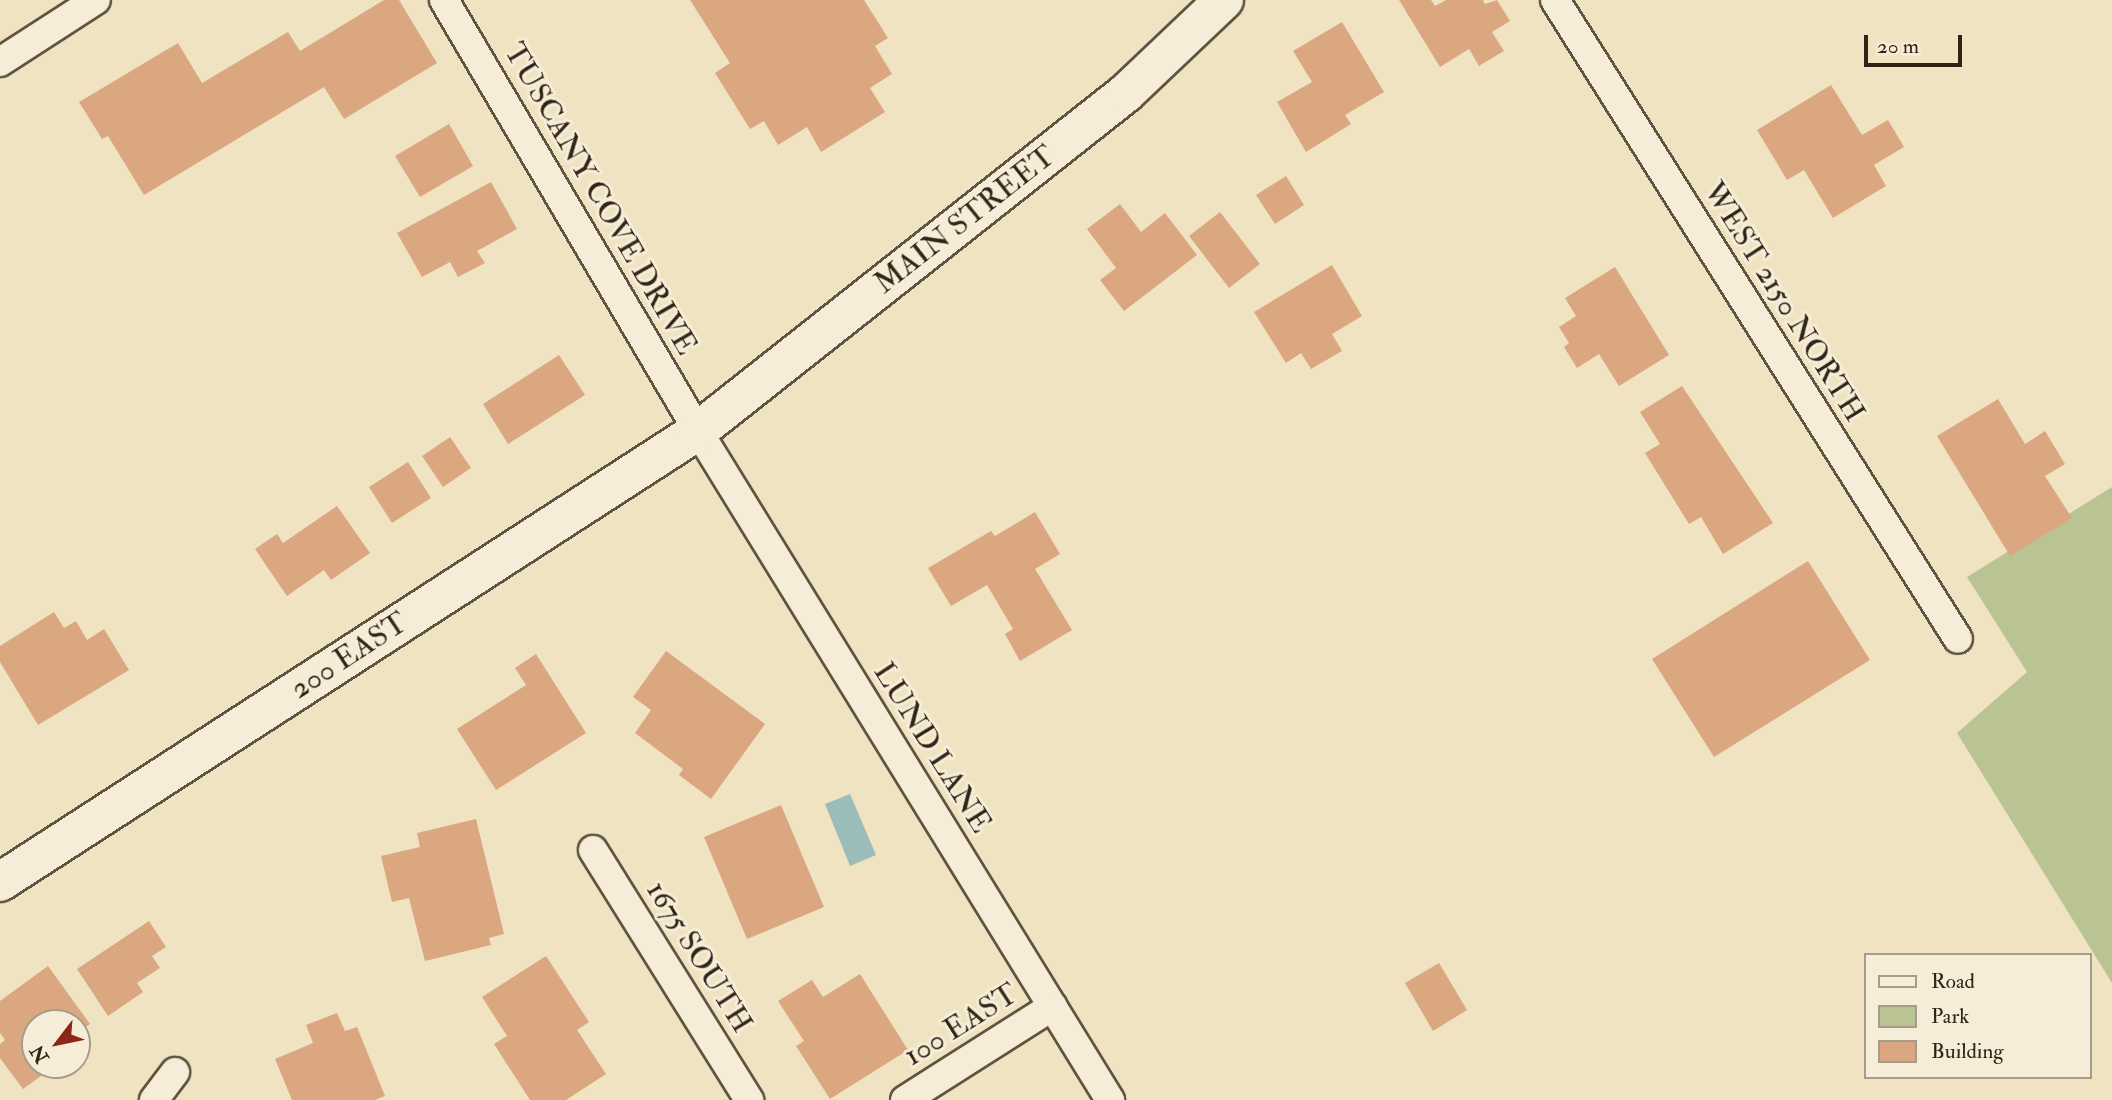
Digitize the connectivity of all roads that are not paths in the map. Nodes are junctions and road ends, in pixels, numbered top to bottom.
1 (96, 0) edge
2 (444, 0) edge
3 (1224, 0) edge
4 (1555, 0) edge
5 (0, 62) edge
6 (698, 431) junction
7 (1958, 639) dead end
8 (593, 850) dead end
9 (0, 882) edge
10 (1053, 1006) junction
11 (175, 1072) dead end
12 (154, 1100) edge
13 (749, 1100) edge
14 (905, 1100) edge
15 (1110, 1100) edge

1 - 5 street
2 - 6 street, TUSCANY COVE DRIVE
3 - 6 main road, MAIN STREET
4 - 7 street, WEST 2150 NORTH
6 - 9 main road, 200 EAST
6 - 10 street, LUND LANE
8 - 13 street, 1675 SOUTH
10 - 14 street, 100 EAST
10 - 15 street, LUND LANE
11 - 12 street

